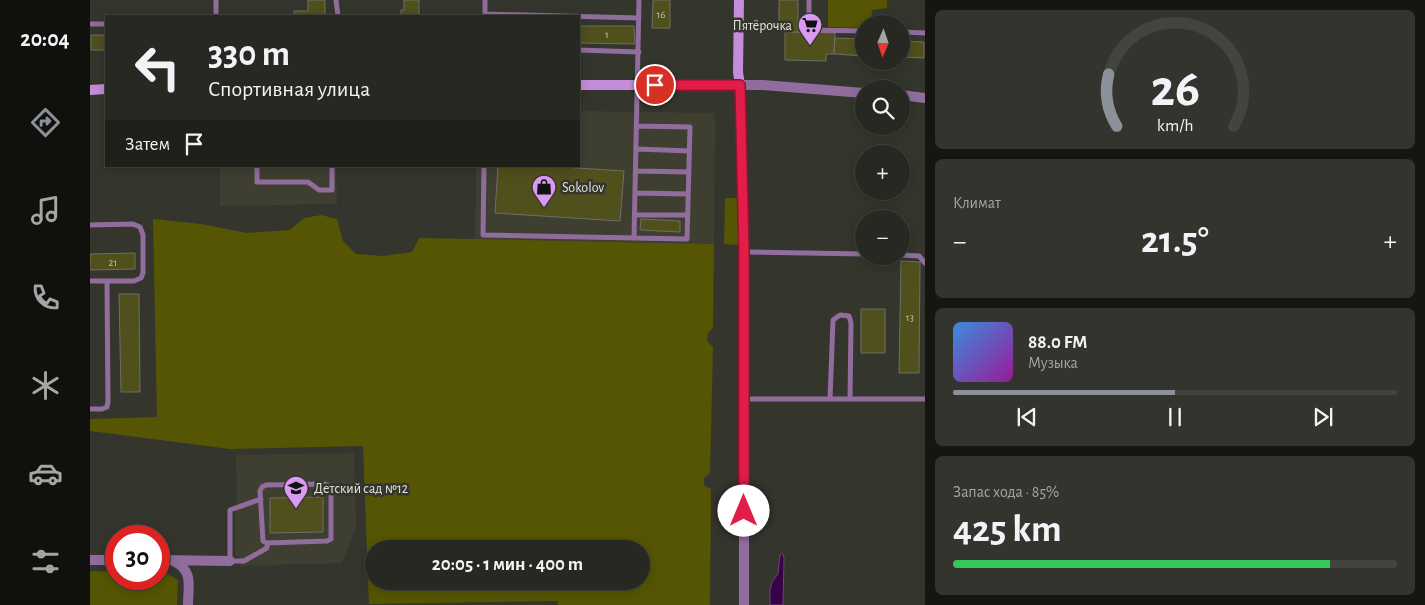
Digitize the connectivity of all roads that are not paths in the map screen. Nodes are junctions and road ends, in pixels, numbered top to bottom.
1 (216, 0) edge
2 (336, 0) edge
3 (485, 0) edge
4 (640, 0) edge
5 (739, 0) edge
6 (809, 0) edge
7 (216, 15) edge
8 (338, 15) edge
9 (485, 15) edge
10 (580, 17) edge
11 (639, 18) junction
12 (90, 24) edge
13 (105, 24) edge
14 (855, 31) edge
15 (910, 32) edge
16 (925, 32) edge
17 (580, 50) edge
18 (639, 52) junction
19 (580, 85) edge
20 (638, 85) junction
21 (740, 85) junction
22 (90, 90) edge
23 (105, 90) edge
24 (855, 91) edge
25 (910, 97) edge
26 (925, 98) edge
27 (637, 126) junction
28 (637, 150) junction
29 (689, 151) junction
30 (257, 167) edge
31 (332, 167) edge
32 (484, 167) edge
33 (636, 171) junction
34 (689, 172) junction
35 (636, 193) junction
36 (688, 194) junction
37 (635, 215) junction
38 (688, 216) junction
39 (90, 225) edge
40 (634, 238) junction
41 (744, 252) junction
42 (855, 254) edge
43 (910, 256) edge
44 (925, 263) edge
45 (90, 281) edge
46 (107, 281) junction
47 (744, 399) junction
48 (830, 399) junction
49 (850, 399) junction
50 (925, 399) edge
51 (90, 409) edge
52 (261, 499) junction
53 (268, 543) junction
54 (90, 560) edge
55 (105, 560) edge
56 (170, 560) joint
57 (230, 561) junction
58 (188, 605) edge
59 (744, 605) edge

1 - 7 lane
2 - 8 lane
3 - 9 lane
4 - 11 lane
5 - 21 street
6 - 14 lane
10 - 11 lane
11 - 18 lane
12 - 13 lane
15 - 16 lane
17 - 18 lane
18 - 20 lane
19 - 20 street
20 - 21 street
20 - 27 lane
21 - 24 street
21 - 41 street
22 - 23 street
25 - 26 street
27 - 28 lane
27 - 29 lane
28 - 29 lane
28 - 33 lane
29 - 34 lane
30 - 31 lane
32 - 40 lane
33 - 34 lane
33 - 35 lane
34 - 36 lane
35 - 36 lane
35 - 37 lane
36 - 38 lane
37 - 38 lane
37 - 40 lane
38 - 40 lane
39 - 46 lane
41 - 42 lane
41 - 47 street
43 - 44 lane
45 - 46 lane
46 - 51 lane
47 - 48 lane
47 - 59 street
48 - 49 lane
48 - 49 lane
49 - 50 lane
52 - 53 lane
52 - 53 lane
52 - 57 lane
53 - 57 lane
54 - 55 street
56 - 57 street
56 - 58 street

